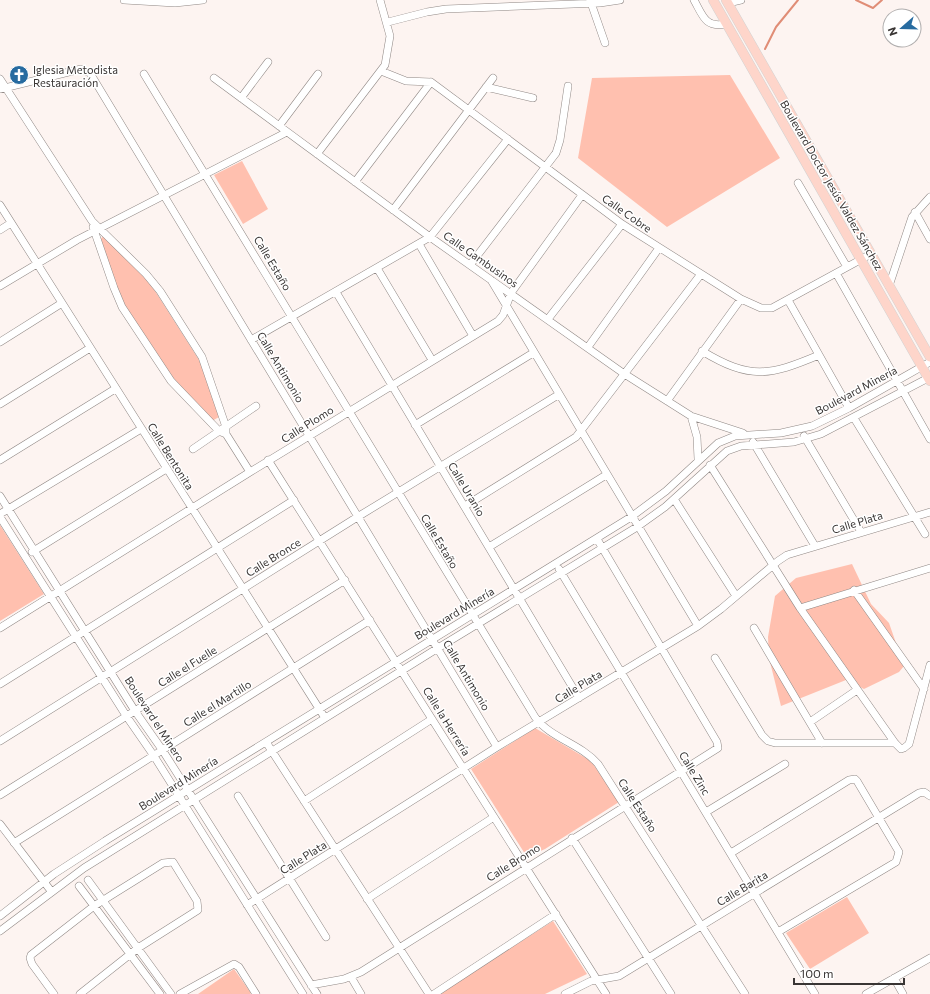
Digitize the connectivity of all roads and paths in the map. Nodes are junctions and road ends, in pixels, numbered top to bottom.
1 (124, 0) edge
2 (203, 0) edge
3 (380, 0) edge
4 (468, 0) edge
5 (620, 0) edge
6 (694, 0) edge
7 (713, 0) edge
8 (741, 0) edge
9 (529, 2) edge
10 (591, 2) edge
11 (727, 2) edge
12 (470, 8) junction
13 (388, 22) junction
14 (726, 24) junction
15 (605, 43) dead end
16 (268, 62) dead end
17 (381, 71) junction
18 (144, 74) dead end
19 (318, 74) dead end
20 (214, 78) dead end
21 (492, 78) dead end
22 (0, 79) edge
23 (431, 82) junction
24 (568, 86) dead end
25 (486, 87) junction
26 (3, 89) edge
27 (242, 98) junction
28 (533, 98) dead end
29 (469, 109) junction
30 (279, 126) junction
31 (287, 132) junction
32 (508, 139) junction
33 (317, 154) junction
34 (546, 167) junction
35 (206, 174) junction
36 (355, 182) junction
37 (798, 183) dead end
38 (164, 195) junction
39 (582, 195) junction
40 (930, 197) edge
41 (0, 205) edge
42 (393, 210) junction
43 (915, 212) junction
44 (11, 223) junction
45 (622, 224) junction
46 (0, 230) edge
47 (97, 230) junction
48 (430, 238) junction
49 (930, 239) edge
50 (419, 244) junction
51 (659, 248) junction
52 (871, 254) junction
53 (861, 260) junction
54 (36, 263) junction
55 (470, 265) junction
56 (377, 268) junction
57 (847, 268) junction
58 (836, 273) junction
59 (701, 274) junction
60 (490, 278) junction
61 (0, 286) edge
62 (890, 286) junction
63 (336, 292) junction
64 (511, 293) junction
65 (741, 299) junction
66 (788, 300) junction
67 (62, 303) junction
68 (505, 307) junction
69 (292, 317) junction
70 (548, 319) junction
71 (473, 336) junction
72 (252, 340) junction
73 (0, 342) edge
74 (588, 347) junction
75 (90, 348) junction
76 (702, 351) junction
77 (533, 354) junction
78 (819, 355) junction
79 (930, 357) edge
80 (432, 360) junction
81 (926, 364) edge
82 (624, 373) junction
83 (929, 379) edge
84 (897, 381) junction
85 (392, 385) junction
86 (115, 388) junction
87 (903, 391) junction
88 (558, 395) junction
89 (667, 401) junction
90 (0, 404) edge
91 (256, 406) dead end
92 (849, 408) junction
93 (349, 411) junction
94 (692, 416) junction
95 (854, 418) junction
96 (415, 425) junction
97 (141, 429) junction
98 (801, 429) junction
99 (223, 431) junction
100 (581, 432) junction
101 (748, 434) junction
102 (309, 435) junction
103 (930, 439) edge
104 (807, 440) junction
105 (754, 444) junction
106 (193, 449) dead end
107 (698, 459) junction
108 (0, 460) edge
109 (268, 460) junction
110 (710, 465) junction
111 (441, 466) junction
112 (166, 469) junction
113 (250, 472) junction
114 (683, 474) junction
115 (606, 475) junction
116 (691, 483) junction
117 (398, 492) junction
118 (0, 496) edge
119 (674, 499) junction
120 (294, 500) junction
121 (465, 506) junction
122 (8, 508) junction
123 (191, 509) junction
124 (930, 512) edge
125 (0, 514) edge
126 (359, 516) junction
127 (914, 516) junction
128 (0, 517) edge
129 (631, 517) junction
130 (637, 527) junction
131 (861, 532) junction
132 (925, 534) dead end
133 (597, 539) junction
134 (319, 541) junction
135 (815, 546) junction
136 (489, 547) junction
137 (603, 548) junction
138 (217, 549) junction
139 (34, 550) junction
140 (26, 556) junction
141 (556, 564) junction
142 (772, 566) junction
143 (930, 568) edge
144 (562, 573) junction
145 (344, 580) junction
146 (243, 589) junction
147 (514, 589) junction
148 (854, 590) junction
149 (60, 591) junction
150 (51, 596) junction
151 (736, 596) junction
152 (520, 598) junction
153 (800, 608) junction
154 (472, 614) junction
155 (370, 620) junction
156 (478, 624) junction
157 (698, 626) junction
158 (0, 628) edge
159 (754, 628) dead end
160 (268, 629) junction
161 (84, 630) junction
162 (76, 636) junction
163 (432, 639) junction
164 (438, 648) junction
165 (662, 648) junction
166 (715, 658) dead end
167 (396, 661) junction
168 (930, 665) edge
169 (293, 668) junction
170 (402, 670) junction
171 (111, 671) junction
172 (622, 672) junction
173 (102, 677) junction
174 (0, 684) edge
175 (924, 689) junction
176 (857, 690) junction
177 (579, 698) junction
178 (319, 709) junction
179 (135, 711) junction
180 (127, 716) junction
181 (325, 718) junction
182 (432, 718) junction
183 (810, 722) junction
184 (538, 723) junction
185 (0, 741) edge
186 (266, 742) junction
187 (822, 743) junction
188 (895, 743) junction
189 (497, 747) junction
190 (163, 751) junction
191 (272, 752) junction
192 (154, 756) junction
193 (786, 764) dead end
194 (464, 768) junction
195 (681, 771) junction
196 (187, 790) junction
197 (0, 795) edge
198 (179, 795) junction
199 (929, 795) edge
200 (238, 796) dead end
201 (194, 800) junction
202 (304, 801) junction
203 (185, 805) junction
204 (626, 805) junction
205 (706, 812) junction
206 (494, 817) junction
207 (879, 817) junction
208 (0, 824) edge
209 (572, 838) junction
210 (14, 843) junction
211 (335, 850) junction
212 (731, 853) junction
213 (526, 867) junction
214 (290, 878) junction
215 (88, 880) dead end
216 (43, 882) junction
217 (79, 886) dead end
218 (51, 891) junction
219 (755, 893) junction
220 (257, 899) junction
221 (102, 900) junction
222 (367, 900) junction
223 (247, 905) junction
224 (94, 906) junction
225 (556, 914) junction
226 (0, 916) edge
227 (702, 925) junction
228 (0, 931) edge
229 (778, 932) junction
230 (326, 937) dead end
231 (138, 948) junction
232 (399, 948) junction
233 (130, 954) junction
234 (648, 958) junction
235 (930, 958) edge
236 (351, 977) junction
237 (894, 978) junction
238 (597, 980) junction
239 (312, 985) junction
240 (54, 994) edge
241 (80, 994) edge
242 (160, 994) edge
243 (171, 994) edge
244 (180, 994) edge
245 (256, 994) edge
246 (303, 994) edge
247 (317, 994) edge
248 (361, 994) edge
249 (429, 994) edge
250 (434, 994) edge
251 (565, 994) edge
252 (606, 994) edge
253 (671, 994) edge
254 (745, 994) edge
255 (815, 994) edge
256 (866, 994) edge
257 (903, 994) edge

1 - 2 street
3 - 13 street
4 - 12 street
5 - 10 street
6 - 14 street
7 - 14 main road, Boulevard Doctor Jesús Valdez Sánchez
8 - 11 street
9 - 10 street
9 - 12 street
10 - 15 street
11 - 52 main road, Boulevard Doctor Jesús Valdez Sánchez
12 - 13 street
13 - 17 street
14 - 53 main road, Boulevard Doctor Jesús Valdez Sánchez
16 - 27 street
17 - 23 street
17 - 33 street
18 - 35 street, Calle Estaño
19 - 30 street
20 - 27 street, Calle Gambusinos
21 - 25 street
22 - 26 street
23 - 29 street, Calle Cobre
23 - 36 street
24 - 34 street
25 - 28 street
25 - 29 street
26 - 38 street, Calle Antimonio
26 - 47 street
27 - 30 street, Calle Gambusinos
29 - 32 street, Calle Cobre
29 - 42 street
30 - 31 street, Calle Gambusinos
31 - 33 street, Calle Gambusinos
31 - 35 street
32 - 34 street, Calle Cobre
32 - 48 street
33 - 36 street, Calle Gambusinos
34 - 39 street, Calle Cobre
34 - 55 street
35 - 38 street
35 - 69 street, Calle Estaño
36 - 42 street, Calle Gambusinos
37 - 57 street
38 - 47 street
38 - 72 street, Calle Antimonio
39 - 45 street, Calle Cobre
39 - 64 street, Calle Plomo
40 - 43 street
41 - 44 street, Calle Bentonita
42 - 48 street, Calle Gambusinos
43 - 49 street
43 - 62 street
44 - 46 street
44 - 54 street, Calle Bentonita
45 - 51 street, Calle Cobre
45 - 70 street
47 - 54 street
47 - 99 street
47 - 99 street
48 - 50 street
48 - 55 street, Calle Gambusinos
50 - 56 street
50 - 71 street
51 - 59 street, Calle Cobre
51 - 74 street
52 - 53 street, Calle Cobre
52 - 62 main road, Boulevard Doctor Jesús Valdez Sánchez
53 - 57 street, Calle Cobre
53 - 81 main road, Boulevard Doctor Jesús Valdez Sánchez
54 - 61 street
54 - 67 street, Calle Bentonita
55 - 60 street, Calle Gambusinos
56 - 63 street
56 - 80 street
57 - 58 street, Calle Cobre
58 - 66 street, Calle Cobre
58 - 84 street
59 - 65 street, Calle Cobre
59 - 82 street
60 - 64 street, Calle Gambusinos
60 - 68 street
62 - 79 main road, Boulevard Doctor Jesús Valdez Sánchez
63 - 69 street
63 - 85 street, Calle Uranio
64 - 68 street, Calle Plomo
64 - 70 street, Calle Gambusinos
65 - 66 street, Calle Cobre
65 - 76 street
66 - 78 street
67 - 73 street
67 - 75 street, Calle Bentonita
68 - 71 street, Calle Plomo
68 - 77 street
69 - 72 street
69 - 93 street, Calle Estaño
70 - 74 street, Calle Gambusinos
71 - 80 street, Calle Plomo
72 - 102 street, Calle Antimonio
74 - 82 street, Calle Gambusinos
75 - 86 street, Calle Bentonita
75 - 90 street
76 - 78 street
76 - 89 street
77 - 88 street
77 - 96 street
78 - 92 street
80 - 85 street, Calle Plomo
81 - 83 main road, Boulevard Doctor Jesús Valdez Sánchez
81 - 84 street, Boulevard Minería
82 - 89 street, Calle Gambusinos
82 - 100 street
83 - 87 street, Boulevard Minería
84 - 87 street
84 - 92 street, Boulevard Minería
85 - 93 street, Calle Plomo
85 - 96 street, Calle Uranio
86 - 97 street, Calle Bentonita
86 - 108 street
87 - 95 street, Boulevard Minería
87 - 103 street
88 - 100 street
88 - 111 street, Calle Bronce
89 - 94 street, Calle Gambusinos
91 - 99 street
92 - 98 street, Boulevard Minería
93 - 102 street, Calle Plomo
93 - 117 street, Calle Estaño
94 - 101 street, Calle Gambusinos
94 - 107 street
95 - 104 street, Boulevard Minería
95 - 127 street
96 - 111 street, Calle Uranio
97 - 112 street, Calle Bentonita
97 - 122 street
98 - 101 street, Boulevard Minería
98 - 104 street
99 - 106 street
99 - 113 street
100 - 115 street
100 - 121 street
101 - 105 street
101 - 107 street, Boulevard Minería
102 - 109 street, Calle Plomo
102 - 126 street, Calle Antimonio
104 - 105 street, Boulevard Minería
104 - 131 street
105 - 110 street, Boulevard Minería
105 - 135 street
107 - 114 street, Boulevard Minería
109 - 113 street, Calle Plomo
109 - 120 street, Calle la Herrería
110 - 116 street, Boulevard Minería
110 - 142 street
111 - 117 street, Calle Bronce
111 - 121 street, Calle Uranio
112 - 123 street, Calle Bentonita
112 - 139 street
113 - 123 street, Calle Plomo
114 - 116 street
114 - 129 street, Boulevard Minería
115 - 129 street
115 - 136 street
116 - 119 street, Boulevard Minería
117 - 126 street, Calle Bronce
117 - 154 street, Calle Estaño
118 - 122 street, Boulevard el Minero
119 - 130 street, Boulevard Minería
119 - 151 street
120 - 134 street, Calle la Herrería
120 - 138 street
121 - 136 street, Calle Uranio
122 - 125 street
122 - 139 street, Boulevard el Minero
123 - 138 street, Calle Bentonita
123 - 149 street, Calle Plomo
124 - 127 street, Calle Plata
126 - 134 street, Calle Bronce
126 - 163 street, Calle Antimonio
127 - 131 street, Calle Plata
127 - 132 street
128 - 140 street, Boulevard el Minero
129 - 130 street
129 - 133 street, Boulevard Minería
130 - 137 street, Boulevard Minería
130 - 157 street
131 - 135 street, Calle Plata
133 - 137 street
133 - 141 street, Boulevard Minería
134 - 145 street, Calle la Herrería
134 - 146 street, Calle Bronce
135 - 142 street, Calle Plata
136 - 147 street, Calle Uranio
137 - 144 street, Boulevard Minería
137 - 165 street
138 - 146 street, Calle Bentonita
138 - 161 street
139 - 140 street
139 - 149 street, Boulevard el Minero
140 - 150 street, Boulevard el Minero
141 - 144 street, Calle Zinc
141 - 147 street, Boulevard Minería
142 - 151 street, Calle Plata
142 - 153 street
143 - 148 street
144 - 152 street, Boulevard Minería
144 - 172 street, Calle Zinc
145 - 155 street, Calle la Herrería
145 - 160 street, Calle el Fuelle
146 - 160 street, Calle Bentonita
146 - 171 street, Calle Bronce
147 - 152 street, Calle Uranio
147 - 154 street, Boulevard Minería
148 - 153 street
148 - 175 street
149 - 150 street, Calle Plomo
149 - 161 street, Boulevard el Minero
150 - 158 street, Calle Plomo
150 - 162 street, Boulevard el Minero
151 - 157 street, Calle Plata
152 - 156 street, Boulevard Minería
152 - 177 street, Calle Uranio
153 - 176 street
154 - 156 street, Calle Estaño
154 - 163 street, Boulevard Minería
155 - 167 street, Calle la Herrería
155 - 169 street, Calle el Martillo
156 - 164 street, Boulevard Minería
156 - 184 street, Calle Estaño
157 - 165 street, Calle Plata
159 - 183 street
160 - 169 street, Calle Bentonita
160 - 179 street, Calle el Fuelle
161 - 162 street
161 - 171 street, Boulevard el Minero
162 - 173 street, Boulevard el Minero
162 - 174 street
163 - 164 street, Calle Antimonio
163 - 167 street, Boulevard Minería
164 - 170 street, Boulevard Minería
164 - 189 street, Calle Antimonio
165 - 172 street, Calle Plata
165 - 195 street, Calle Bromo
166 - 187 street
167 - 170 street, Calle la Herrería
167 - 178 street, Boulevard Minería
168 - 175 street
169 - 178 street, Calle Bentonita
169 - 190 street, Calle el Martillo
170 - 181 street, Boulevard Minería
170 - 182 street, Calle la Herrería
171 - 173 street, Calle Bronce
171 - 179 street, Boulevard el Minero
172 - 177 street, Calle Plata
172 - 195 street, Calle Zinc
173 - 180 street, Boulevard el Minero
173 - 185 street, Calle Bronce
175 - 188 street
176 - 183 street
176 - 188 street
177 - 184 street, Calle Plata
178 - 181 street, Calle Bentonita
178 - 186 street, Boulevard Minería
179 - 180 street, Calle el Fuelle
179 - 190 street, Boulevard el Minero
180 - 192 street, Boulevard el Minero
180 - 197 street, Calle el Fuelle
181 - 191 street, Boulevard Minería
182 - 194 street, Calle la Herrería
182 - 202 street
183 - 187 street
184 - 189 street, Calle Plata
184 - 204 street, Calle Estaño
186 - 191 street
186 - 196 street, Boulevard Minería
187 - 188 street
189 - 194 street, Calle Plata
190 - 192 street, Calle el Martillo
190 - 196 street, Boulevard el Minero
191 - 201 street, Boulevard Minería
191 - 202 street
192 - 198 street, Boulevard el Minero
192 - 210 street, Calle el Martillo
193 - 205 street
194 - 206 street, Calle la Herrería
194 - 211 street, Calle Plata
195 - 204 street, Calle Bromo
195 - 205 street, Calle Zinc
196 - 198 street, Boulevard Minería
196 - 201 street, Boulevard el Minero
198 - 203 street, Boulevard el Minero
198 - 216 street, Boulevard Minería
199 - 207 street, Calle Barita
200 - 214 street
201 - 203 street, Boulevard Minería
201 - 220 street, Boulevard el Minero
202 - 211 street
203 - 218 street, Boulevard Minería
203 - 223 street, Boulevard el Minero
204 - 209 street, Calle Bromo
204 - 227 street, Calle Estaño
205 - 212 street, Calle Zinc
206 - 213 street, Calle la Herrería
206 - 222 street
207 - 212 street
207 - 219 street, Calle Barita
207 - 229 street
208 - 210 street
209 - 213 street, Calle Bromo
209 - 234 street
210 - 216 street
211 - 214 street, Calle Plata
211 - 222 street
212 - 219 street, Calle Zinc
213 - 225 street, Calle la Herrería
213 - 232 street, Calle Bromo
214 - 220 street, Calle Plata
214 - 230 street
215 - 221 street
216 - 218 street
216 - 226 street, Boulevard Minería
217 - 224 street
218 - 228 street, Boulevard Minería
219 - 227 street, Calle Barita
219 - 229 street, Calle Zinc
220 - 223 street, Calle Plata
220 - 239 street, Boulevard el Minero
221 - 224 street
221 - 231 street
221 - 231 street
222 - 232 street
223 - 246 street, Boulevard el Minero
224 - 233 street
224 - 240 street
225 - 238 street, Calle la Herrería
225 - 250 street
227 - 234 street, Calle Barita
227 - 254 street, Calle Estaño
229 - 255 street, Calle Zinc
231 - 233 street
231 - 243 street
232 - 236 street, Calle Bromo
232 - 249 street
233 - 241 street
233 - 242 street
234 - 238 street, Calle Barita
234 - 253 street
235 - 237 street
236 - 239 street, Calle Bromo
236 - 248 street
237 - 256 street
237 - 257 street
238 - 251 street, Calle Barita
238 - 252 street, Calle la Herrería
239 - 247 street, Boulevard el Minero
244 - 245 street

